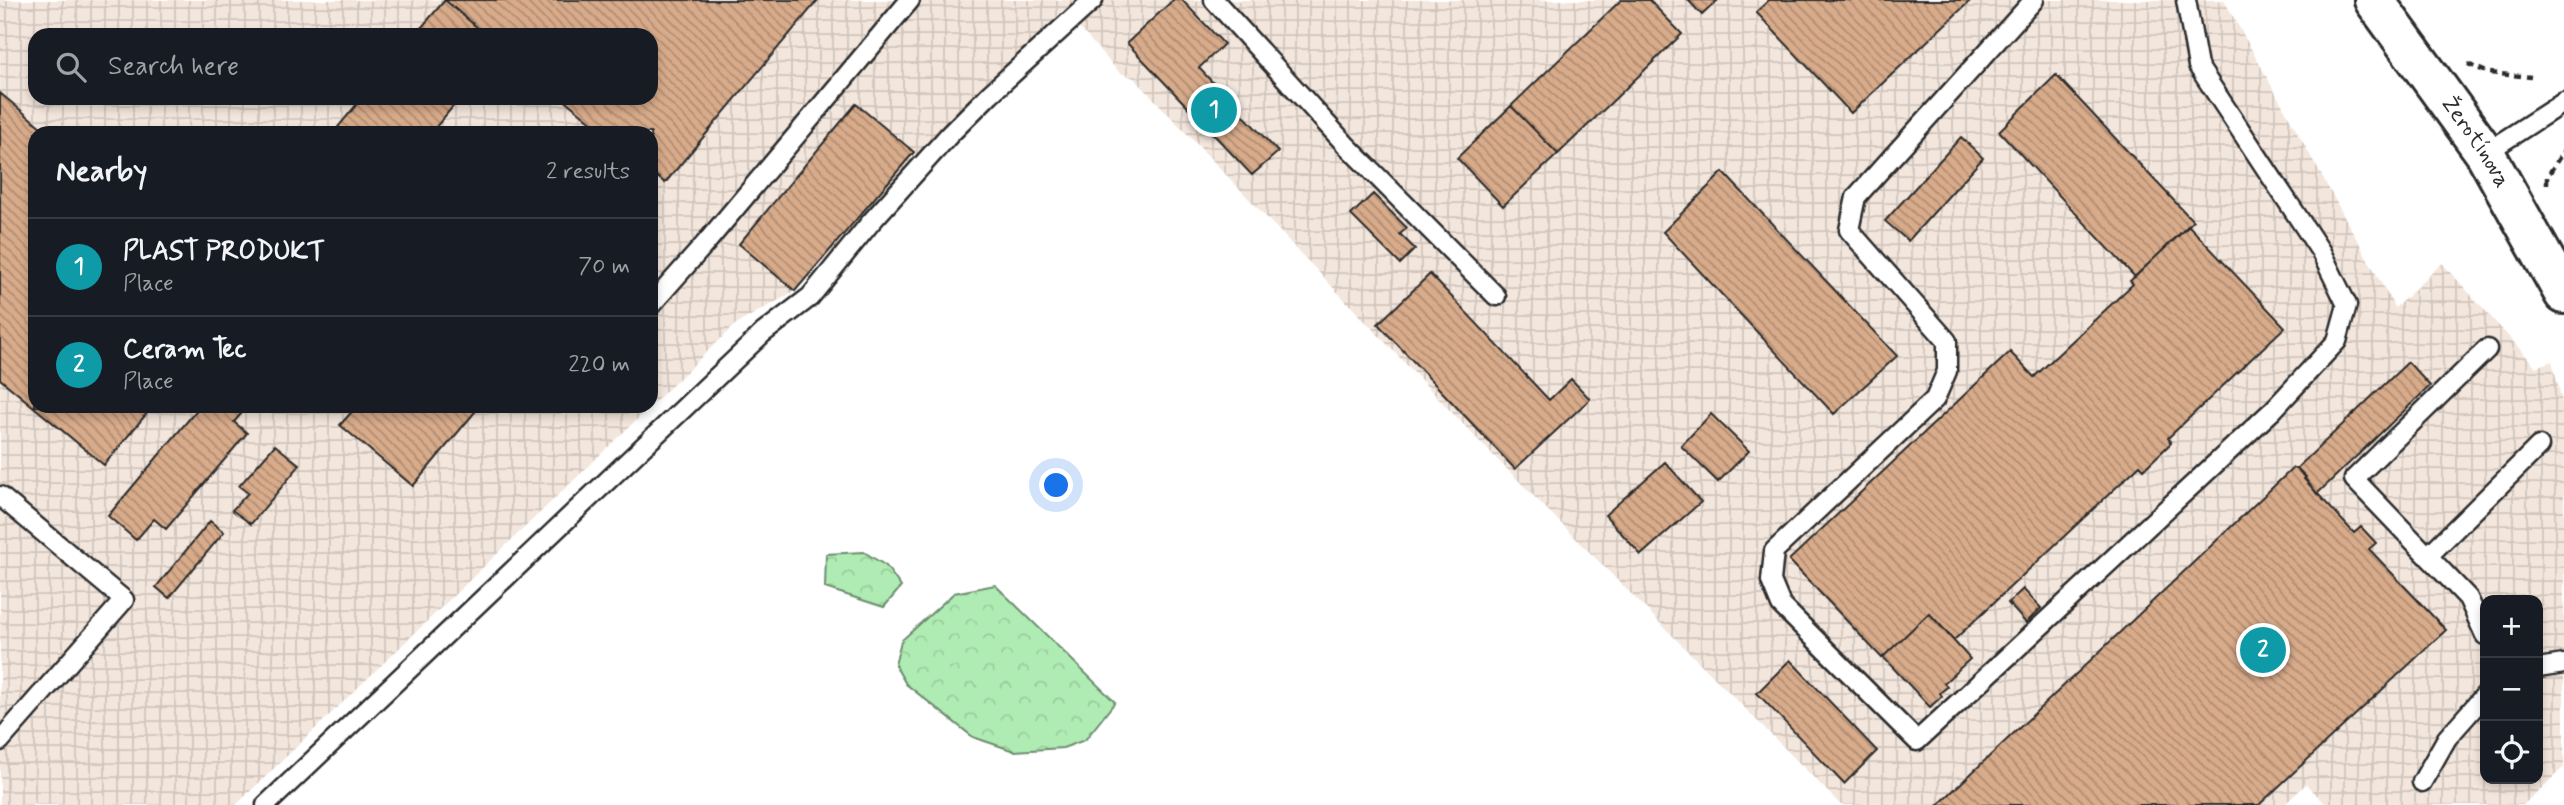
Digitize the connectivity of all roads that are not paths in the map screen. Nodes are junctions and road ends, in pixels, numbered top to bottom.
1 (910, 0) edge
2 (1093, 0) edge
3 (1214, 0) edge
4 (2034, 0) edge
5 (2186, 0) edge
6 (2374, 0) edge
7 (2564, 102) edge
8 (2485, 153) junction
9 (2564, 294) edge
10 (1496, 296) dead end
11 (658, 297) edge
12 (2487, 349) dead end
13 (2539, 446) dead end
14 (0, 496) edge
15 (2428, 556) junction
16 (2480, 624) edge
17 (2564, 664) edge
18 (2543, 667) edge
19 (2480, 701) edge
20 (0, 741) edge
21 (2422, 782) dead end
22 (266, 805) edge

1 - 11 lane
2 - 22 lane
3 - 10 lane
4 - 5 lane
6 - 8 street, Žerotínova
7 - 8 lane
8 - 9 street, Žerotínova
12 - 15 lane
13 - 15 lane
14 - 20 lane
15 - 16 lane
17 - 18 lane
19 - 21 lane

